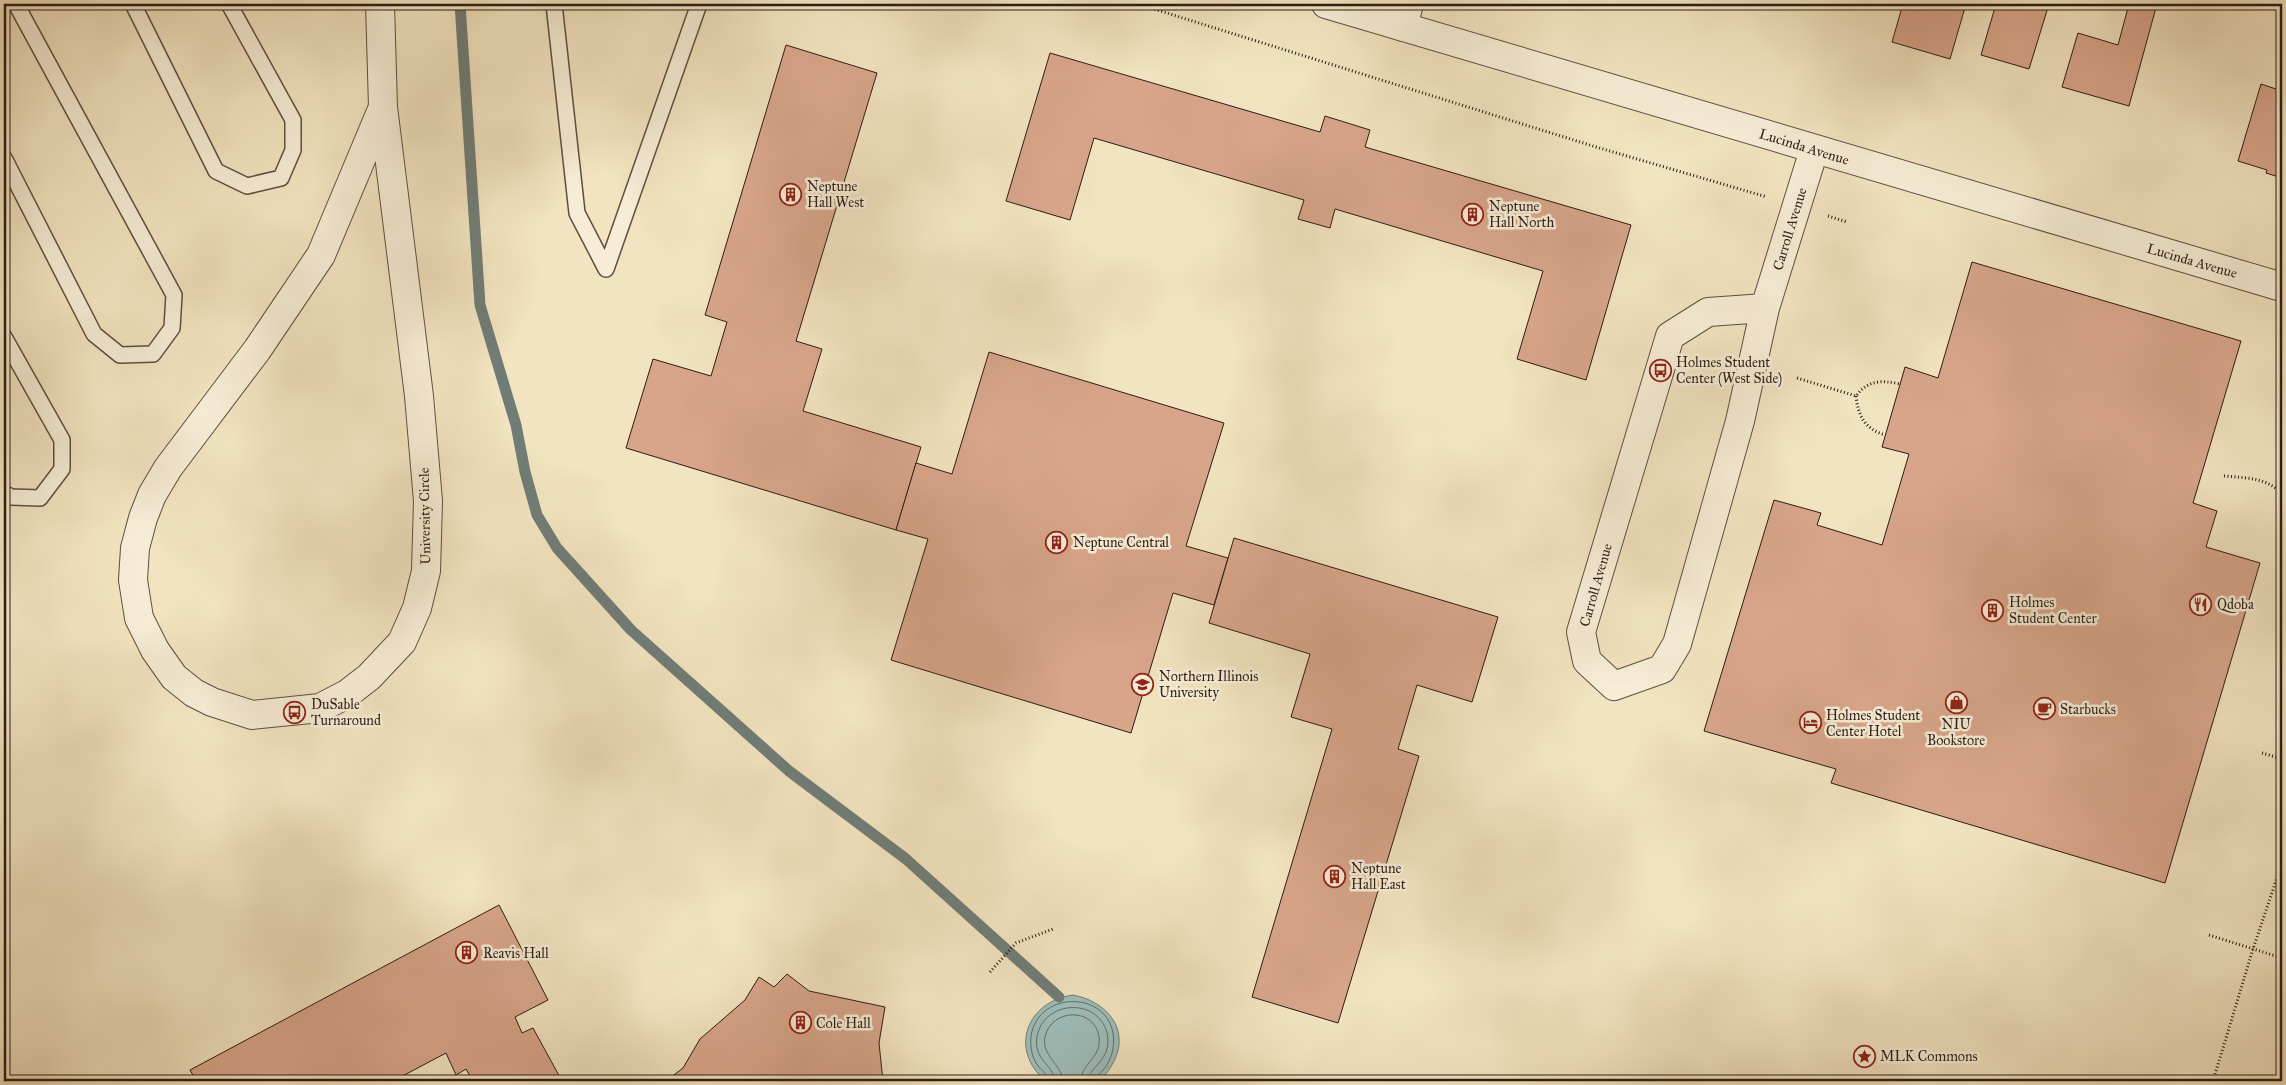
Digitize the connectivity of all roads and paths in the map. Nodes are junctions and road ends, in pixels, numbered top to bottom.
1 (16, 4) edge
2 (133, 4) edge
3 (230, 4) edge
4 (380, 4) edge
5 (554, 4) edge
6 (699, 4) edge
7 (1138, 4) edge
8 (1326, 4) edge
9 (1406, 15) edge
10 (383, 107) junction
11 (1814, 150) junction
12 (4, 158) edge
13 (1732, 186) dead end
14 (2282, 287) edge
15 (1765, 308) junction
16 (4, 337) edge
17 (1797, 378) dead end
18 (1900, 384) dead end
19 (1856, 396) junction
20 (1885, 435) dead end
21 (2224, 476) dead end
22 (4, 493) edge
23 (2282, 494) edge
24 (2262, 753) dead end
25 (2282, 759) edge
26 (2282, 863) edge
27 (1053, 929) dead end
28 (2209, 935) dead end
29 (2253, 949) junction
30 (2282, 958) edge
31 (990, 972) dead end
32 (2282, 1029) edge
33 (2282, 1033) edge
34 (2214, 1081) edge

1 - 12 lane
2 - 3 lane
4 - 10 street, University Circle
5 - 6 lane
7 - 13 path
8 - 9 street, Lucinda Avenue
9 - 11 street, Lucinda Avenue
10 - 10 street, University Circle
11 - 14 street, Lucinda Avenue
11 - 15 street, Carroll Avenue
15 - 15 street, Carroll Avenue
16 - 22 lane
17 - 19 path
18 - 19 path
19 - 20 path
21 - 23 path
24 - 25 path
26 - 29 path
27 - 31 path
28 - 29 path
29 - 30 path
29 - 34 path
32 - 33 path

